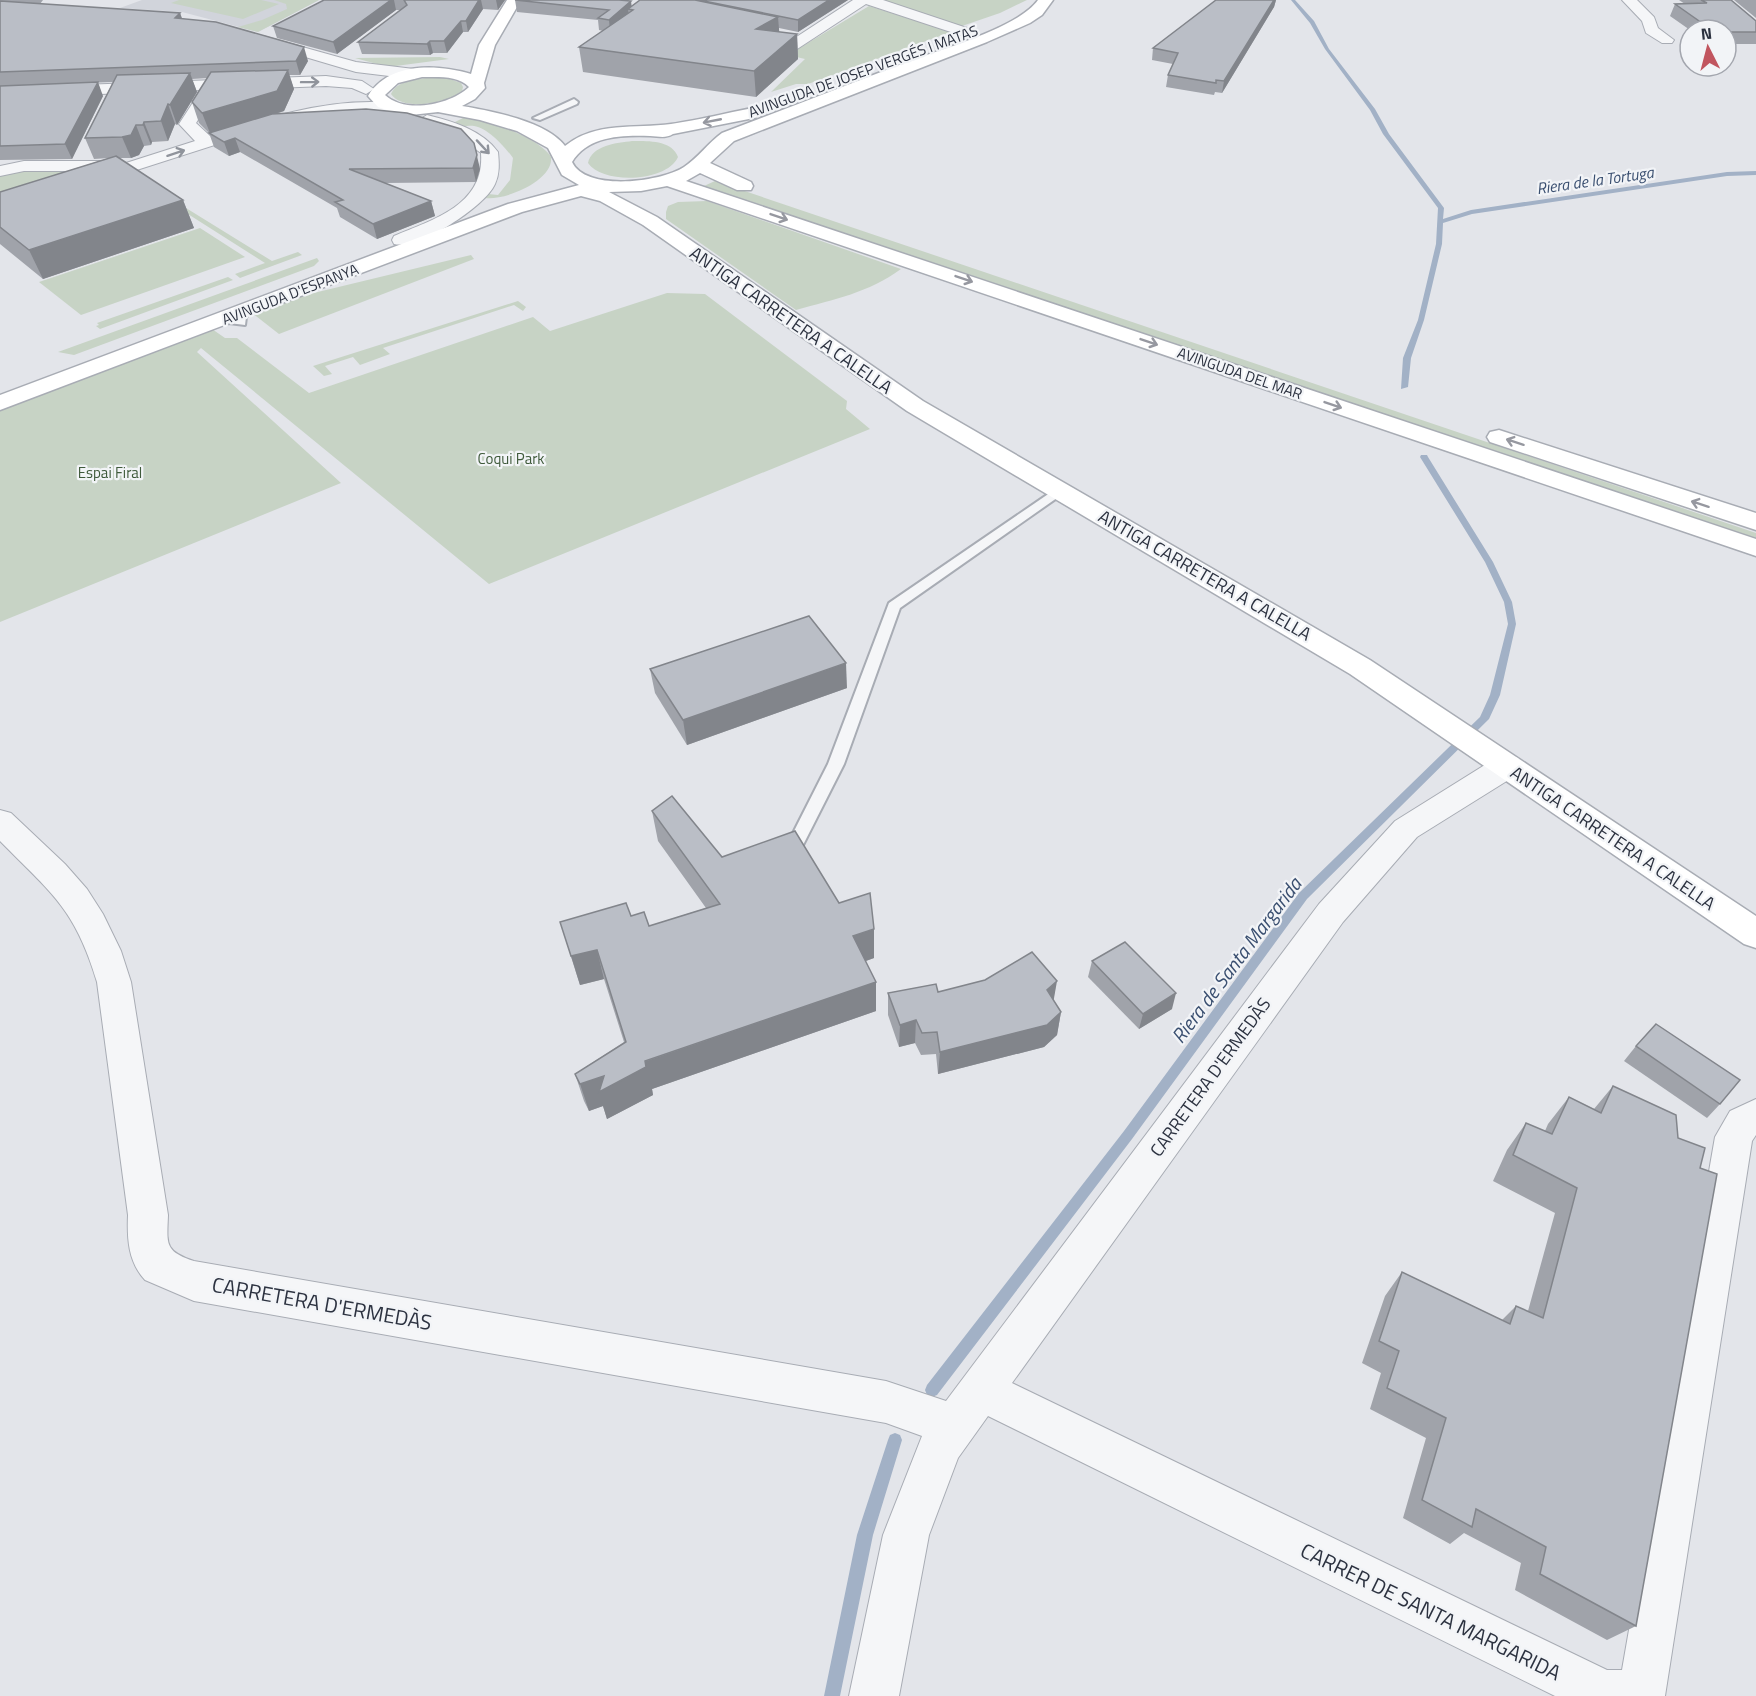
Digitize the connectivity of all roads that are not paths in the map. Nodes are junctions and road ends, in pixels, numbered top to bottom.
1 (514, 0) edge
2 (862, 0) edge
3 (869, 0) edge
4 (1044, 0) edge
5 (1629, 0) edge
6 (279, 28) edge
7 (968, 33) junction
8 (777, 34) edge
9 (801, 39) junction
10 (1667, 40) dead end
11 (487, 45) junction
12 (356, 48) edge
13 (783, 52) edge
14 (338, 62) junction
15 (433, 72) junction
16 (414, 74) junction
17 (212, 85) junction
18 (476, 86) junction
19 (118, 88) junction
20 (0, 93) edge
21 (376, 96) junction
22 (574, 102) dead end
23 (393, 107) junction
24 (108, 108) edge
25 (427, 108) junction
26 (537, 118) junction
27 (444, 124) junction
28 (645, 130) junction
29 (245, 131) junction
30 (620, 131) junction
31 (207, 143) junction
32 (89, 147) edge
33 (701, 161) junction
34 (565, 164) junction
35 (79, 166) junction
36 (135, 166) junction
37 (0, 171) edge
38 (666, 182) junction
39 (72, 186) edge
40 (604, 189) junction
41 (764, 193) dead end
42 (650, 221) junction
43 (401, 240) junction
44 (1014, 276) dead end
45 (1329, 381) dead end
46 (0, 389) edge
47 (0, 404) edge
48 (1475, 429) dead end
49 (1060, 490) junction
50 (1756, 522) edge
51 (1756, 548) edge
52 (1500, 761) junction
53 (4, 831) edge
54 (796, 843) edge
55 (1756, 934) edge
56 (1756, 1116) edge
57 (981, 1390) junction
58 (952, 1428) junction
59 (874, 1696) edge

1 - 11 street
2 - 9 street
3 - 7 street
4 - 7 street, AVINGUDA DE JOSEP VERGÉS I MATAS
4 - 33 street, AVINGUDA DE JOSEP VERGÉS I MATAS
5 - 10 street
6 - 14 street
7 -> 28 street, AVINGUDA DE JOSEP VERGÉS I MATAS
8 - 9 street
9 - 13 street
11 - 15 street
11 - 18 street
12 - 14 street
14 - 16 street
15 - 16 street
15 - 18 street
16 - 21 street
17 - 19 street
17 -> 21 street
17 - 31 street
18 - 25 street
18 - 26 street
19 - 20 street
19 - 24 street
21 - 23 street
22 - 26 lane
23 - 25 street
23 - 29 street
25 - 27 street, AVINGUDA D'ESPANYA
25 - 34 street
26 - 30 street
27 - 29 street, AVINGUDA D'ESPANYA
27 -> 43 street, AVINGUDA D'ESPANYA
28 - 30 street
28 - 33 street
29 - 31 street
30 - 34 street, AVINGUDA D'ESPANYA
36 -> 31 street
32 - 35 street
33 - 38 street, AVINGUDA DE JOSEP VERGÉS I MATAS
33 - 41 street
34 - 40 street
34 - 43 street, AVINGUDA D'ESPANYA
35 - 36 street
35 - 37 street
36 - 39 street
38 - 40 street
38 - 42 street
38 -> 51 street, AVINGUDA DEL MAR
40 - 42 street, ANTIGA CARRETERA A CALELLA
40 - 47 street, AVINGUDA D'ESPANYA
42 - 49 street, ANTIGA CARRETERA A CALELLA
43 - 46 street, AVINGUDA D'ESPANYA
44 - 45 street, AVINGUDA DEL MAR
50 -> 48 street
49 - 52 street, ANTIGA CARRETERA A CALELLA
49 - 54 lane
52 - 55 street, ANTIGA CARRETERA A CALELLA
52 - 57 street, CARRETERA D'ERMEDÀS
53 - 58 street, CARRETERA D'ERMEDÀS
56 - 57 street, CARRER DE SANTA MARGARIDA
57 - 58 street, CARRETERA D'ERMEDÀS
58 - 59 street, CARRETERA D'ERMEDÀS

